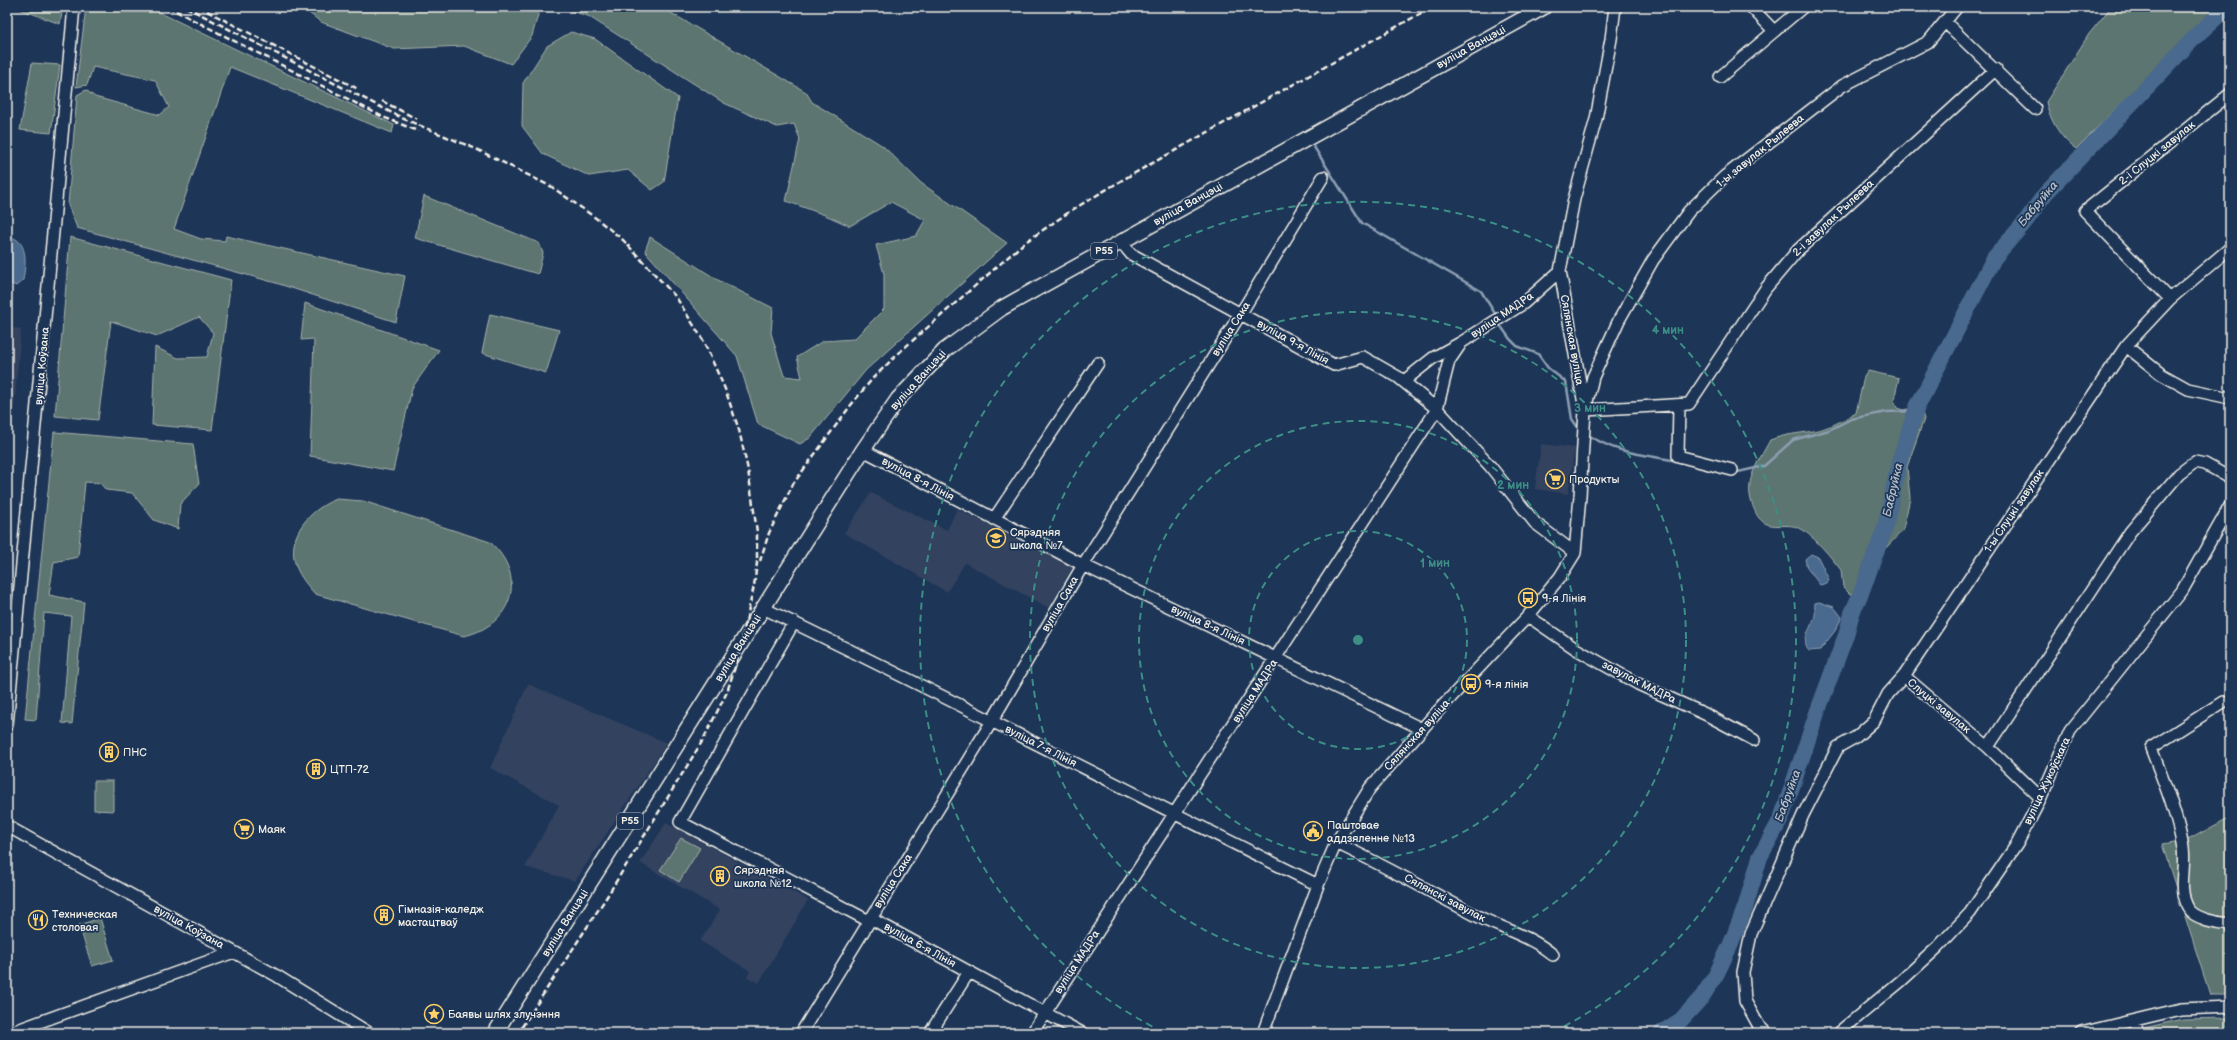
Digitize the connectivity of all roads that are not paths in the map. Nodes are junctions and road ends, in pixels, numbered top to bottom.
1 (74, 7) edge
2 (1544, 7) edge
3 (1615, 7) edge
4 (1751, 7) edge
5 (1803, 7) edge
6 (1957, 7) edge
7 (1945, 22) junction
8 (1774, 31) junction
9 (1996, 69) junction
10 (1720, 77) dead end
11 (2230, 94) edge
12 (2035, 109) dead end
13 (1323, 177) dead end
14 (1121, 242) junction
15 (2230, 248) edge
16 (1560, 271) junction
17 (2170, 299) junction
18 (1242, 313) junction
19 (1462, 342) junction
20 (2126, 346) junction
21 (1098, 363) dead end
22 (1404, 381) junction
23 (2230, 398) edge
24 (1679, 405) junction
25 (1437, 409) junction
26 (1585, 410) junction
27 (863, 450) junction
28 (1732, 470) dead end
29 (2230, 478) edge
30 (2230, 506) edge
31 (994, 519) junction
32 (1575, 553) junction
33 (1083, 565) junction
34 (763, 608) junction
35 (1528, 616) junction
36 (794, 622) junction
37 (1277, 658) junction
38 (1904, 676) junction
39 (2223, 702) dead end
40 (992, 721) junction
41 (7, 725) edge
42 (1422, 729) junction
43 (1754, 740) dead end
44 (1988, 748) junction
45 (2041, 798) junction
46 (1173, 814) junction
47 (7, 826) edge
48 (1336, 843) junction
49 (1318, 885) junction
50 (869, 919) junction
51 (2230, 924) edge
52 (234, 952) junction
53 (1553, 955) dead end
54 (969, 972) junction
55 (2230, 1007) edge
56 (1044, 1014) junction
57 (2134, 1021) junction
58 (9, 1033) edge
59 (369, 1033) edge
60 (495, 1033) edge
61 (801, 1033) edge
62 (930, 1033) edge
63 (1032, 1033) edge
64 (1082, 1033) edge
65 (1263, 1033) edge
66 (1766, 1033) edge
67 (1838, 1033) edge
68 (2081, 1033) edge
69 (2138, 1033) edge

1 - 41 street, вуліца Коўзана
2 - 14 main road, вуліца Ванцэці / Р55
3 - 16 street, Сялянская вуліца
4 - 8 street
5 - 8 street
6 - 7 street, 1-ы завулак Рылеева
7 - 9 street
7 - 26 street, 1-ы завулак Рылеева
8 - 10 street
9 - 12 street
9 - 24 street, 2-і завулак Рылеева
11 - 17 street, 2-і Слуцкі завулак
13 - 18 street, вуліца Сака
14 - 18 street, вуліца 9-я Лінія
14 - 27 main road, вуліца Ванцэці / Р55
15 - 17 street, 1-ы Слуцкі завулак
16 - 19 street, вуліца МАДРа
16 - 26 street, Сялянская вуліца
17 - 20 street, 1-ы Слуцкі завулак
18 - 22 street, вуліца 9-я Лінія
18 - 33 street, вуліца Сака
19 - 22 street, вуліца МАДРа
19 - 25 street, вуліца МАДРа
20 - 23 street
20 - 38 street, 1-ы Слуцкі завулак
21 - 31 street
22 - 25 street, вуліца 9-я Лінія
24 - 26 street, 2-і завулак Рылеева
24 - 28 street
25 - 32 street, вуліца 9-я Лінія
25 - 37 street, вуліца МАДРа
26 - 32 street, Сялянская вуліца
27 - 31 street, вуліца 8-я Лінія
27 - 34 main road, вуліца Ванцэці / Р55
29 - 44 street
30 - 45 street, вуліца Жукоўскага
31 - 33 street, вуліца 8-я Лінія
32 - 35 street, Сялянская вуліца
33 - 37 street, вуліца 8-я Лінія
33 - 40 street, вуліца Сака
34 - 36 street, вуліца 7-я Лінія
34 - 60 main road, вуліца Ванцэці / Р55
35 - 42 street, Сялянская вуліца
35 - 43 street, завулак МАДРа
36 - 40 street, вуліца 7-я Лінія
36 - 50 street, вуліца 6-я Лінія
37 - 42 street, вуліца 8-я Лінія
37 - 46 street, вуліца МАДРа
38 - 44 street, Слуцкі завулак
38 - 66 street, Слуцкі завулак
39 - 51 street
40 - 46 street, вуліца 7-я Лінія
40 - 50 street, вуліца Сака
42 - 48 street, Сялянская вуліца
44 - 45 street
45 - 67 street, вуліца Жукоўскага
46 - 49 street, вуліца 7-я Лінія
46 - 56 street, вуліца МАДРа
47 - 52 street, вуліца Коўзана
48 - 49 street, Сялянская вуліца
48 - 53 street, Сялянскі завулак
49 - 65 street, Сялянская вуліца
50 - 54 street, вуліца 6-я Лінія
50 - 61 street, вуліца Сака
52 - 58 street
52 - 59 street, вуліца Коўзана
54 - 56 street, вуліца 6-я Лінія
54 - 62 street, вуліца 6-я Лінія
55 - 57 street
56 - 63 street, вуліца МАДРа
56 - 64 street, вуліца 6-я Лінія
57 - 68 street
57 - 69 street

